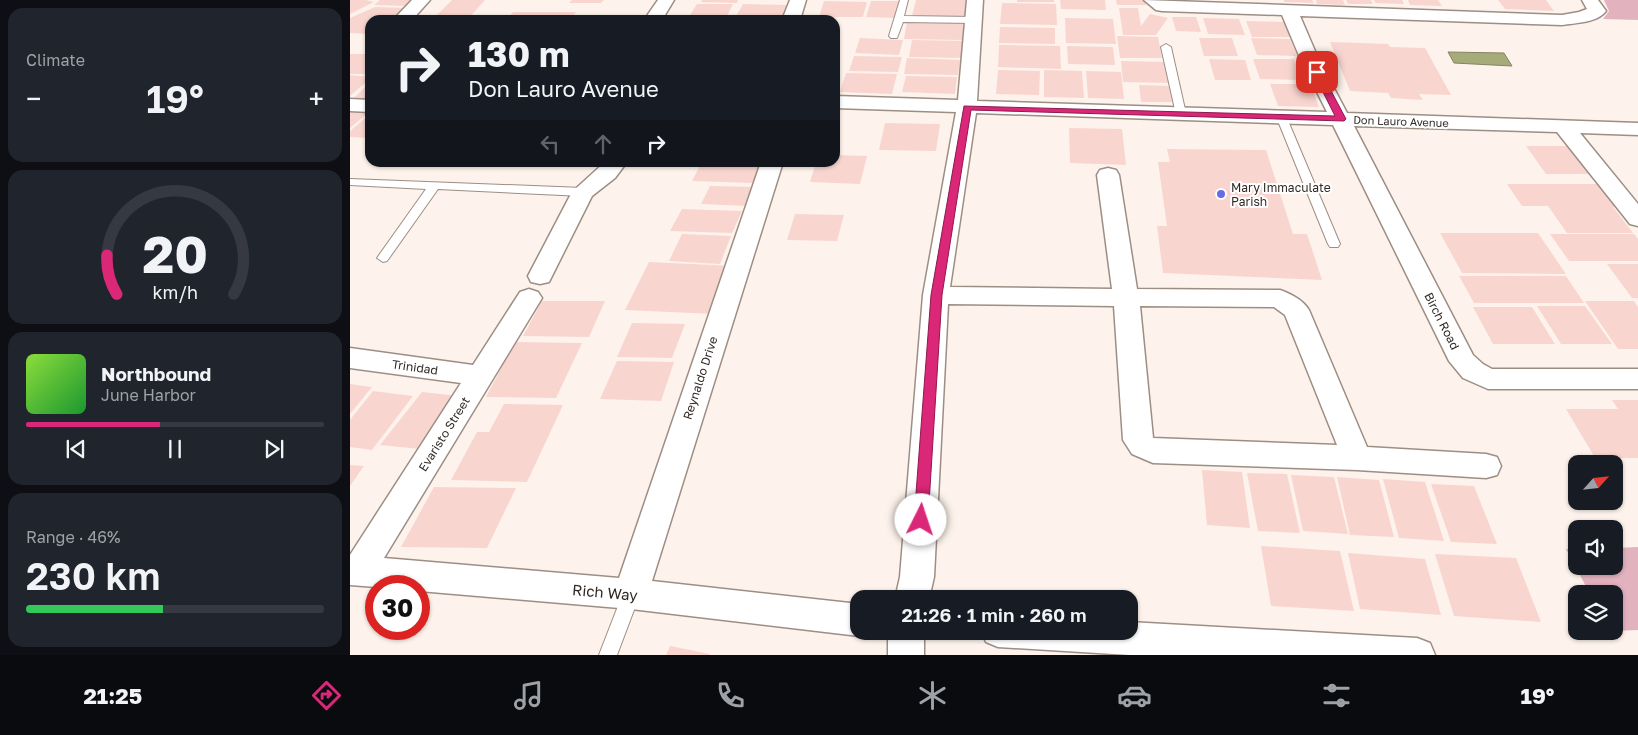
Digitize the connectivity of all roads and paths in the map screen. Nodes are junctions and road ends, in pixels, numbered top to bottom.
1 (422, 0) edge
2 (666, 0) edge
3 (798, 0) edge
4 (904, 0) edge
5 (976, 0) edge
6 (1590, 0) edge
7 (1157, 3) edge
8 (1288, 11) junction
9 (407, 15) edge
10 (656, 15) edge
11 (792, 15) edge
12 (899, 20) junction
13 (974, 20) junction
14 (894, 36) dead end
15 (1166, 47) dead end
16 (840, 102) edge
17 (350, 104) edge
18 (365, 106) edge
19 (967, 108) junction
20 (1181, 114) junction
21 (1281, 116) junction
22 (1341, 119) junction
23 (1564, 126) junction
24 (1638, 128) edge
25 (612, 167) edge
26 (770, 167) edge
27 (1108, 175) dead end
28 (350, 182) edge
29 (435, 185) junction
30 (583, 192) junction
31 (1638, 219) edge
32 (1334, 244) dead end
33 (383, 258) dead end
34 (936, 295) junction
35 (1126, 297) junction
36 (350, 358) edge
37 (480, 376) junction
38 (1638, 379) edge
39 (1357, 458) junction
40 (1486, 466) dead end
41 (354, 570) edge
42 (914, 590) edge
43 (631, 594) junction
44 (850, 619) edge
45 (1138, 639) edge
46 (906, 640) edge
47 (608, 655) edge
48 (906, 655) edge
49 (1417, 655) edge

1 - 9 street
2 - 10 street
3 - 11 street
4 - 12 lane
5 - 13 street
6 - 8 street
7 - 8 street
8 - 22 street, Birch Road
12 - 13 lane
12 - 14 lane
13 - 19 street
15 - 20 lane
16 - 19 street, Don Lauro Avenue
17 - 18 street
19 - 20 street, Don Lauro Avenue
19 - 34 street
20 - 21 street, Don Lauro Avenue
21 - 22 street, Don Lauro Avenue
21 - 32 lane
22 - 23 street, Don Lauro Avenue
22 - 38 street, Birch Road
23 - 24 street, Don Lauro Avenue
23 - 31 street
25 - 30 street
26 - 43 street, Reynaldo Drive
27 - 35 street
28 - 29 lane
29 - 30 lane
29 - 33 lane
30 - 37 street, Evaristo Street
34 - 35 street
34 - 42 street
35 - 39 street
35 - 39 street
36 - 37 street, Trinidad
37 - 41 street, Evaristo Street
39 - 40 street
41 - 43 street, Rich Way
43 - 44 street, Rich Way
43 - 47 lane
45 - 49 street
46 - 48 street

